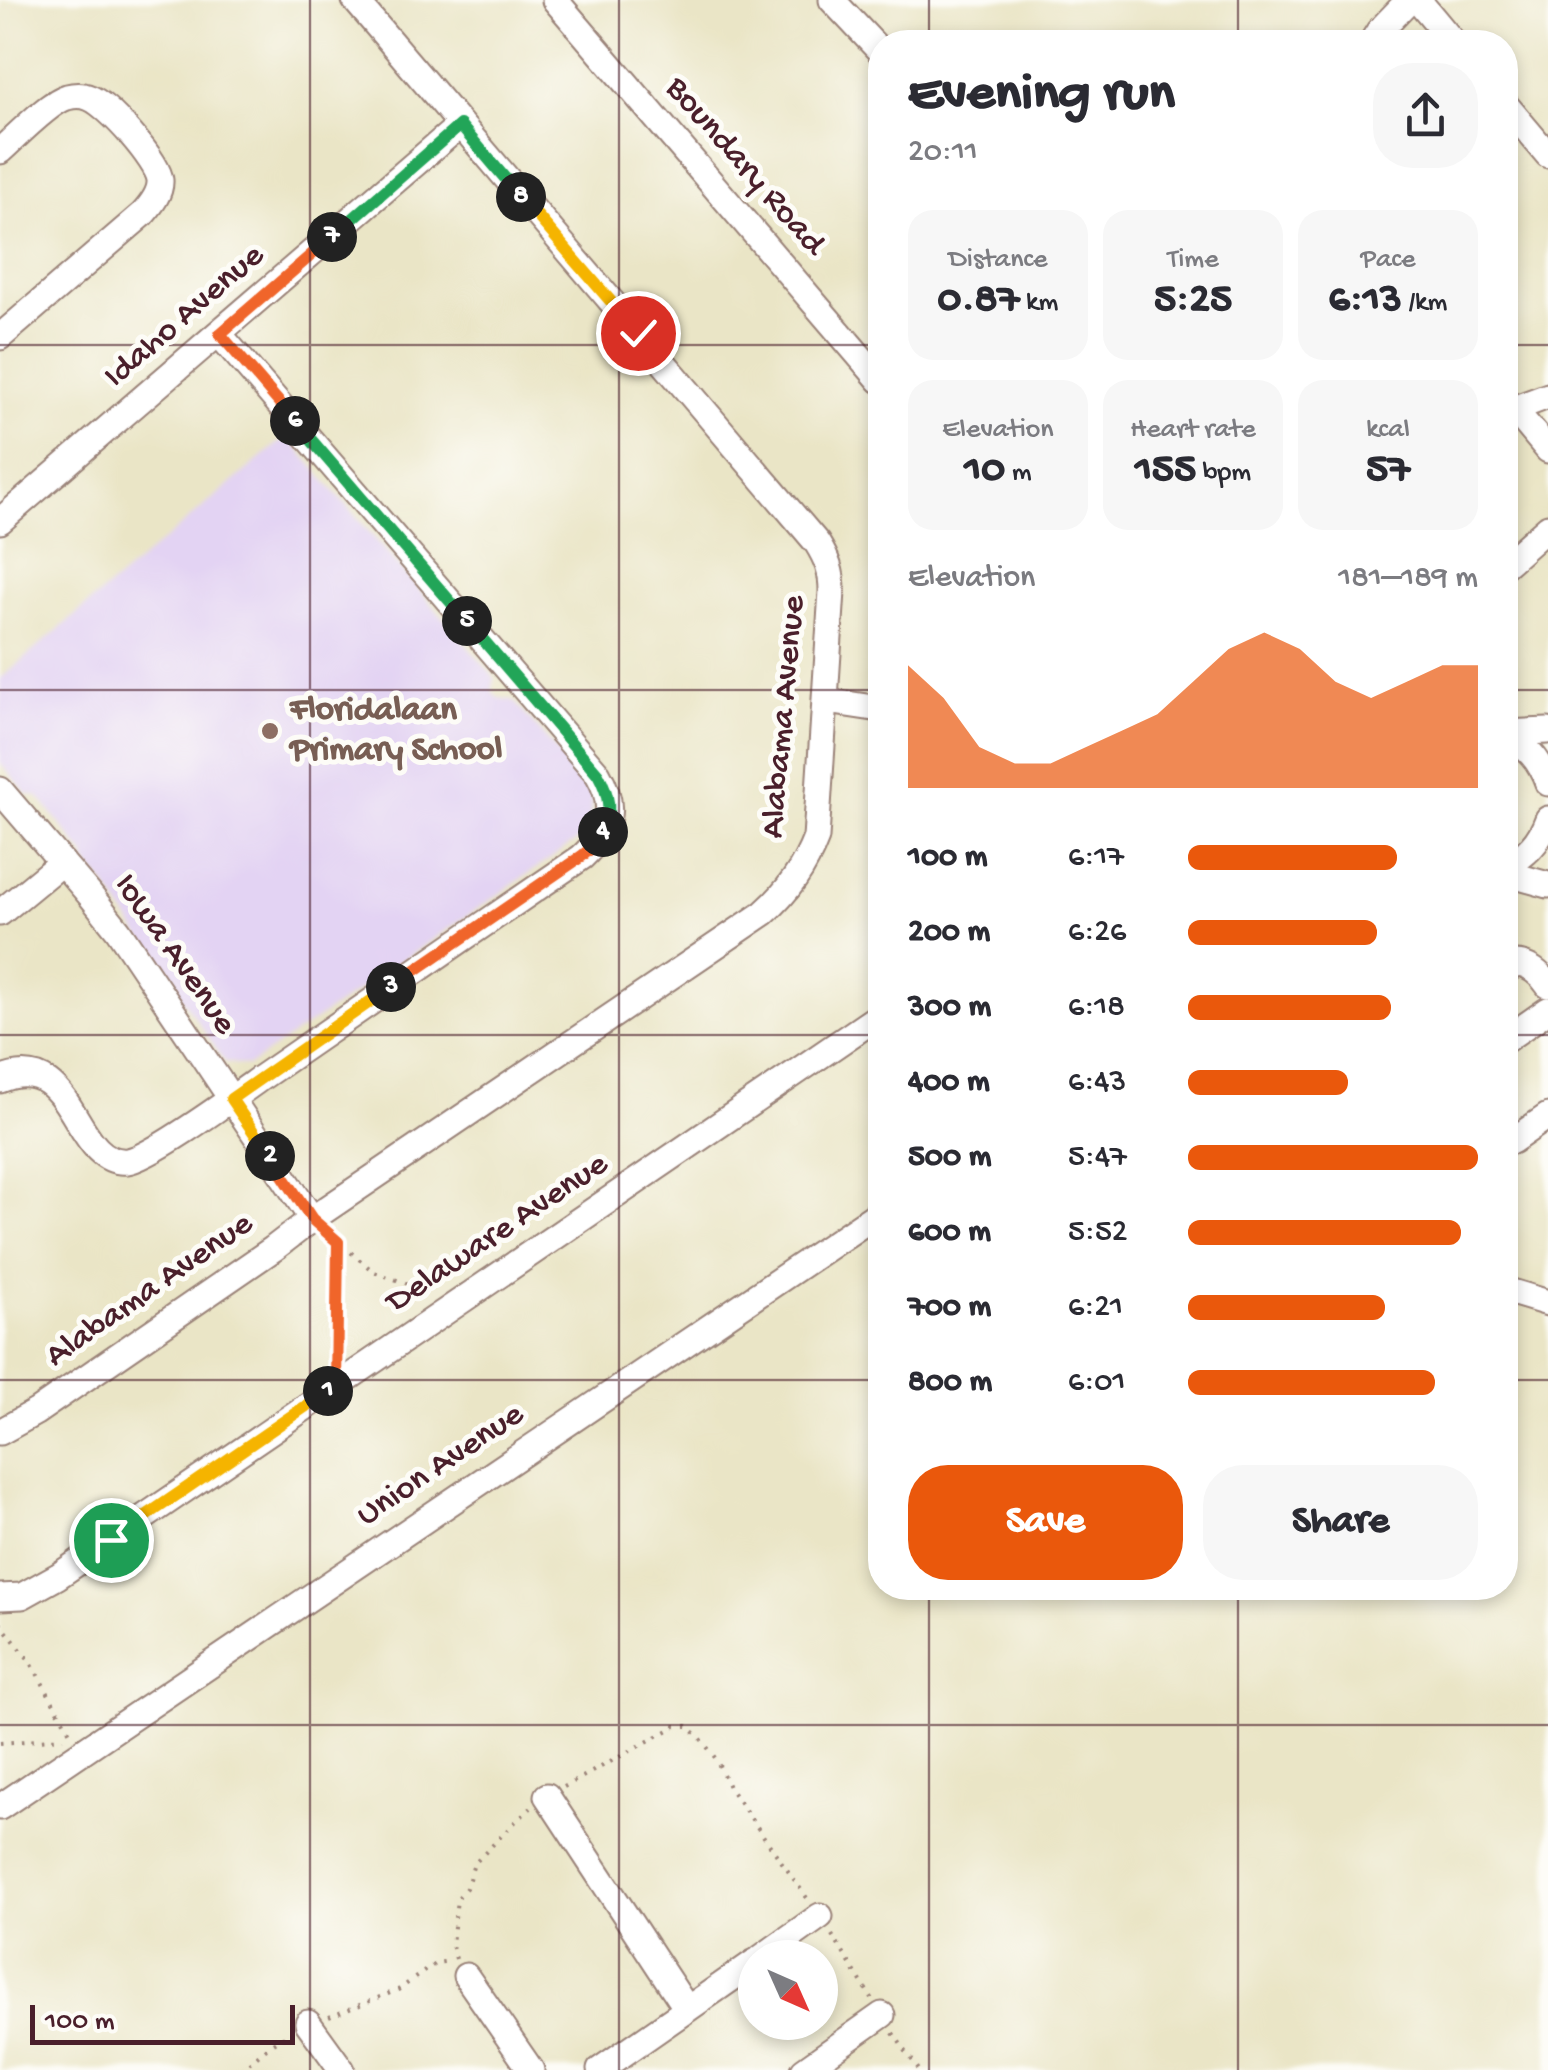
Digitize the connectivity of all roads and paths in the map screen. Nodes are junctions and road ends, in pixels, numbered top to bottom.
1 (355, 0) edge
2 (832, 0) edge
3 (1409, 0) edge
4 (1418, 0) edge
5 (557, 1) edge
6 (1381, 30) edge
7 (1444, 30) edge
8 (868, 38) edge
9 (1518, 119) edge
10 (460, 125) junction
11 (0, 151) edge
12 (1548, 155) edge
13 (220, 334) junction
14 (0, 337) edge
15 (868, 366) edge
16 (1548, 396) edge
17 (1518, 407) edge
18 (1518, 419) edge
19 (1548, 450) edge
20 (0, 522) edge
21 (1548, 527) edge
22 (1518, 553) edge
23 (827, 701) junction
24 (868, 707) edge
25 (1548, 732) edge
26 (1518, 733) edge
27 (1518, 742) edge
28 (1548, 783) edge
29 (0, 790) edge
30 (1548, 819) edge
31 (1518, 860) edge
32 (62, 862) junction
33 (1518, 875) edge
34 (1548, 885) edge
35 (0, 913) edge
36 (1518, 964) edge
37 (1548, 985) edge
38 (1548, 1010) edge
39 (868, 1022) edge
40 (1518, 1031) edge
41 (0, 1080) edge
42 (231, 1099) junction
43 (1548, 1116) edge
44 (1518, 1137) edge
45 (312, 1219) junction
46 (868, 1220) edge
47 (338, 1242) junction
48 (1518, 1294) edge
49 (464, 1300) junction
50 (1548, 1303) edge
51 (336, 1386) junction
52 (0, 1432) edge
53 (0, 1598) edge
54 (0, 1623) edge
55 (0, 1743) edge
56 (546, 1796) junction
57 (0, 1810) edge
58 (820, 1916) junction
59 (786, 1940) edge
60 (462, 1968) junction
61 (738, 1974) edge
62 (687, 2009) junction
63 (882, 2015) junction
64 (308, 2023) junction
65 (240, 2070) edge
66 (342, 2070) edge
67 (532, 2070) edge
68 (600, 2070) edge
69 (804, 2070) edge
70 (919, 2070) edge

1 - 10 street, Alabama Avenue
2 - 8 street
3 - 6 street
4 - 7 street
5 - 15 street, Boundary Road
9 - 12 street
10 - 13 street, Idaho Avenue
10 - 23 street, Alabama Avenue
11 - 14 street
13 - 20 street, Idaho Avenue
13 - 42 street
16 - 17 street
18 - 19 street
21 - 22 street
23 - 24 street
23 - 45 street, Alabama Avenue
25 - 26 street
27 - 28 street
29 - 32 street, Iowa Avenue
30 - 31 street
32 - 35 street
32 - 42 street, Iowa Avenue
33 - 34 street
36 - 37 street
38 - 40 street
39 - 49 street, Delaware Avenue
41 - 42 street
42 - 45 street, Iowa Avenue
43 - 44 street
45 - 47 path
45 - 52 street, Alabama Avenue
46 - 57 street, Union Avenue
47 - 49 path
47 - 51 path
48 - 50 street
49 - 51 street, Delaware Avenue
51 - 53 street, Delaware Avenue
54 - 55 path
56 - 58 path
56 - 60 path
56 - 62 street
58 - 59 street
58 - 63 path
60 - 64 path
60 - 67 street
61 - 62 street
62 - 68 street
63 - 69 street
63 - 70 path
64 - 65 path
64 - 66 street

